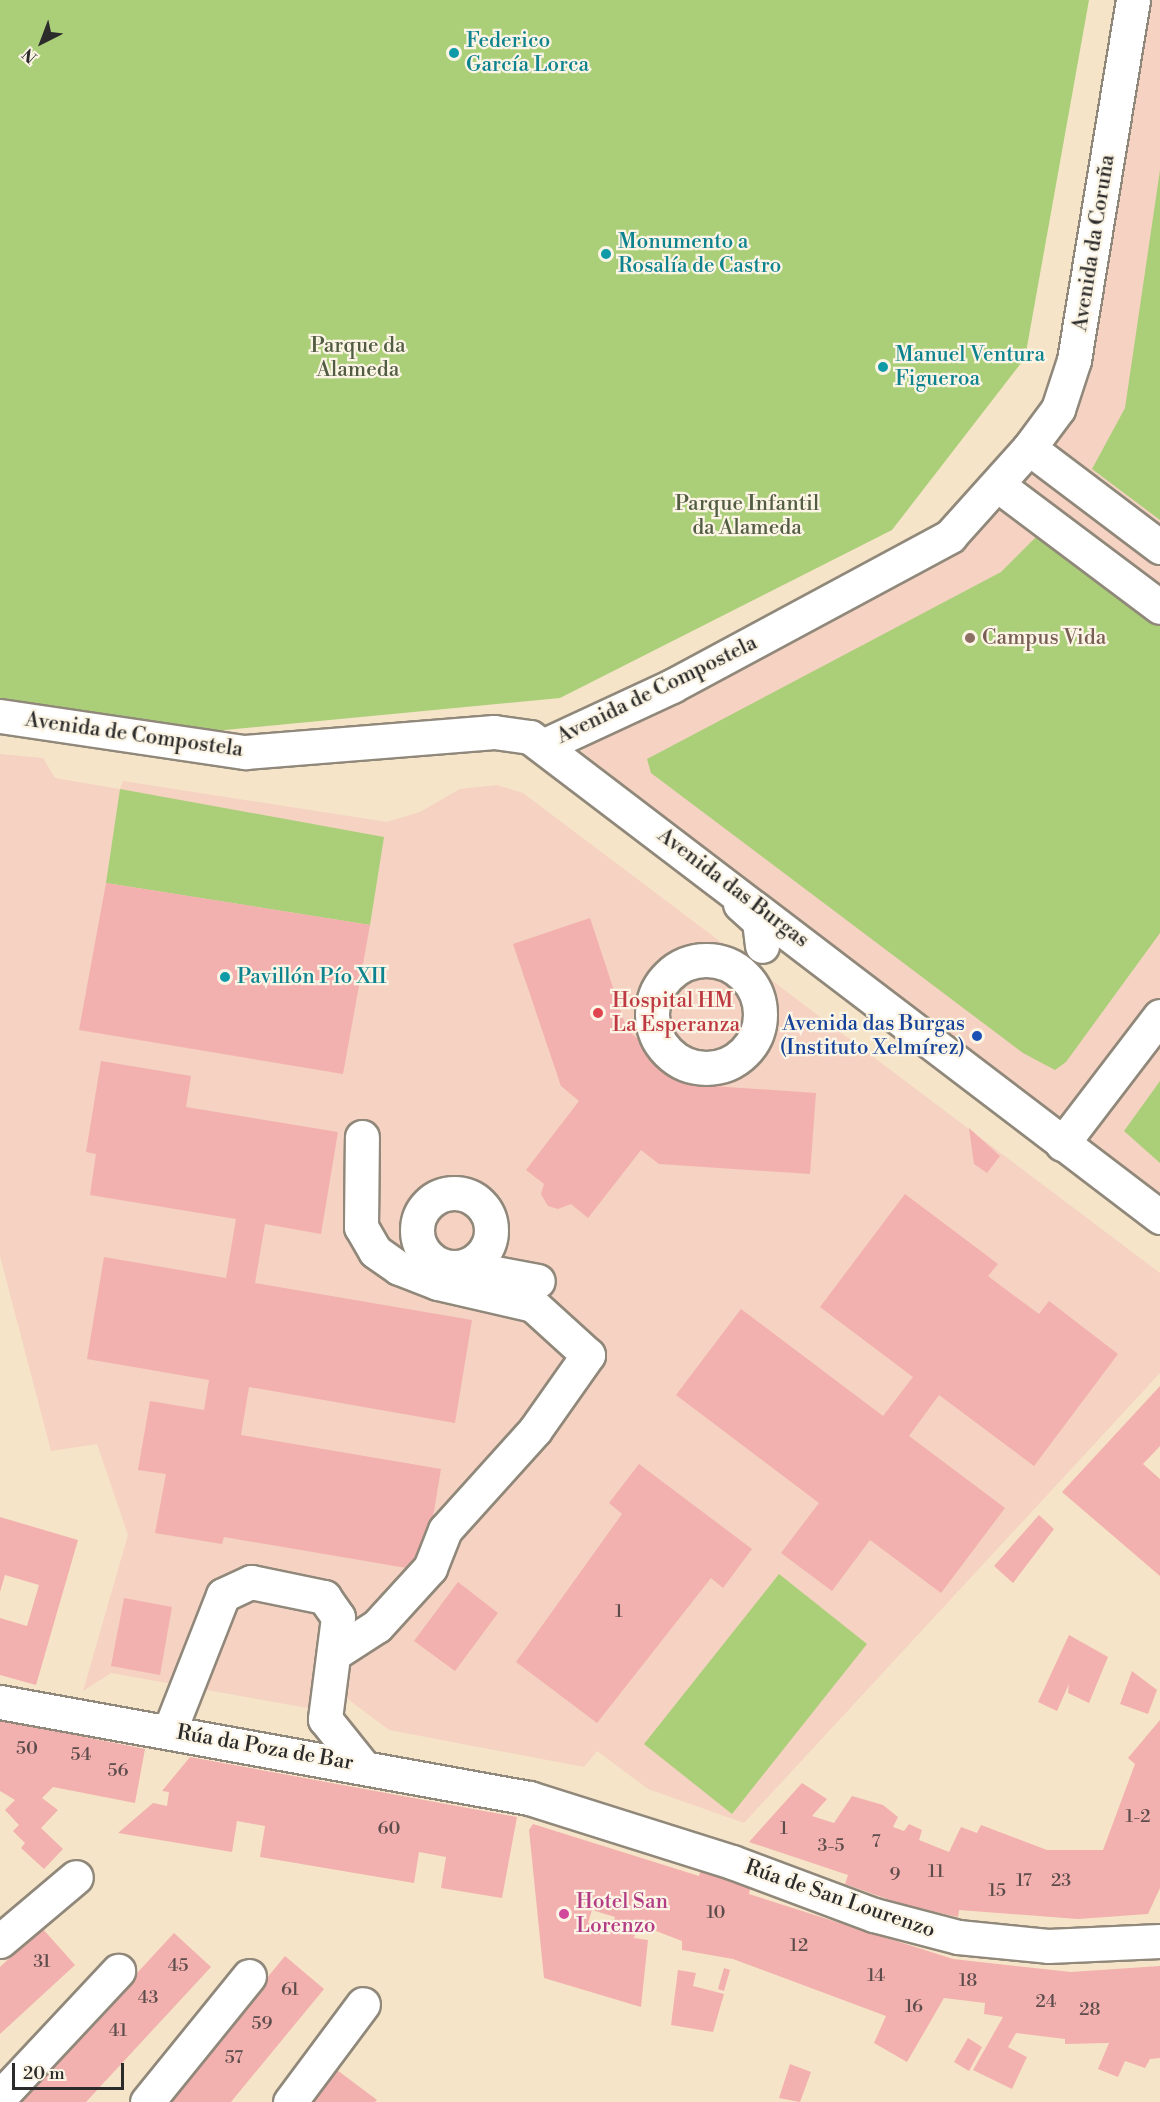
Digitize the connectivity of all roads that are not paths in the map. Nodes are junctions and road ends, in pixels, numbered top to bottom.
1 (1133, 0) edge
2 (1014, 468) junction
3 (1160, 548) edge
4 (1160, 608) edge
5 (0, 716) edge
6 (547, 744) junction
7 (772, 935) junction
8 (741, 973) dead end
9 (1160, 1016) edge
10 (362, 1137) dead end
11 (1062, 1144) junction
12 (1160, 1217) edge
13 (491, 1231) junction
14 (463, 1267) junction
15 (338, 1652) junction
16 (0, 1702) edge
17 (169, 1732) junction
18 (361, 1764) junction
19 (529, 1798) joint
20 (66, 1885) dead end
21 (0, 1941) edge
22 (1160, 1941) edge
23 (118, 1971) dead end
24 (249, 1976) dead end
25 (363, 2004) dead end
26 (0, 2097) edge
27 (147, 2102) edge
28 (290, 2102) edge

1 - 2 street, Avenida da Coruña
2 - 3 street
2 - 4 street
2 - 6 street, Avenida de Compostela
5 - 6 street, Avenida de Compostela
6 - 7 street, Avenida das Burgas
7 - 8 street
7 - 11 street, Avenida das Burgas
9 - 11 street
10 - 15 street
11 - 12 street, Avenida das Burgas
13 - 14 street
13 - 14 street
13 - 14 street
15 - 17 street
15 - 18 street
16 - 17 street, Rúa da Poza de Bar
17 - 18 street, Rúa da Poza de Bar
18 - 19 street, Rúa da Poza de Bar
19 - 22 street, Rúa de San Lourenzo
20 - 21 street
23 - 26 street
24 - 27 street
25 - 28 street

